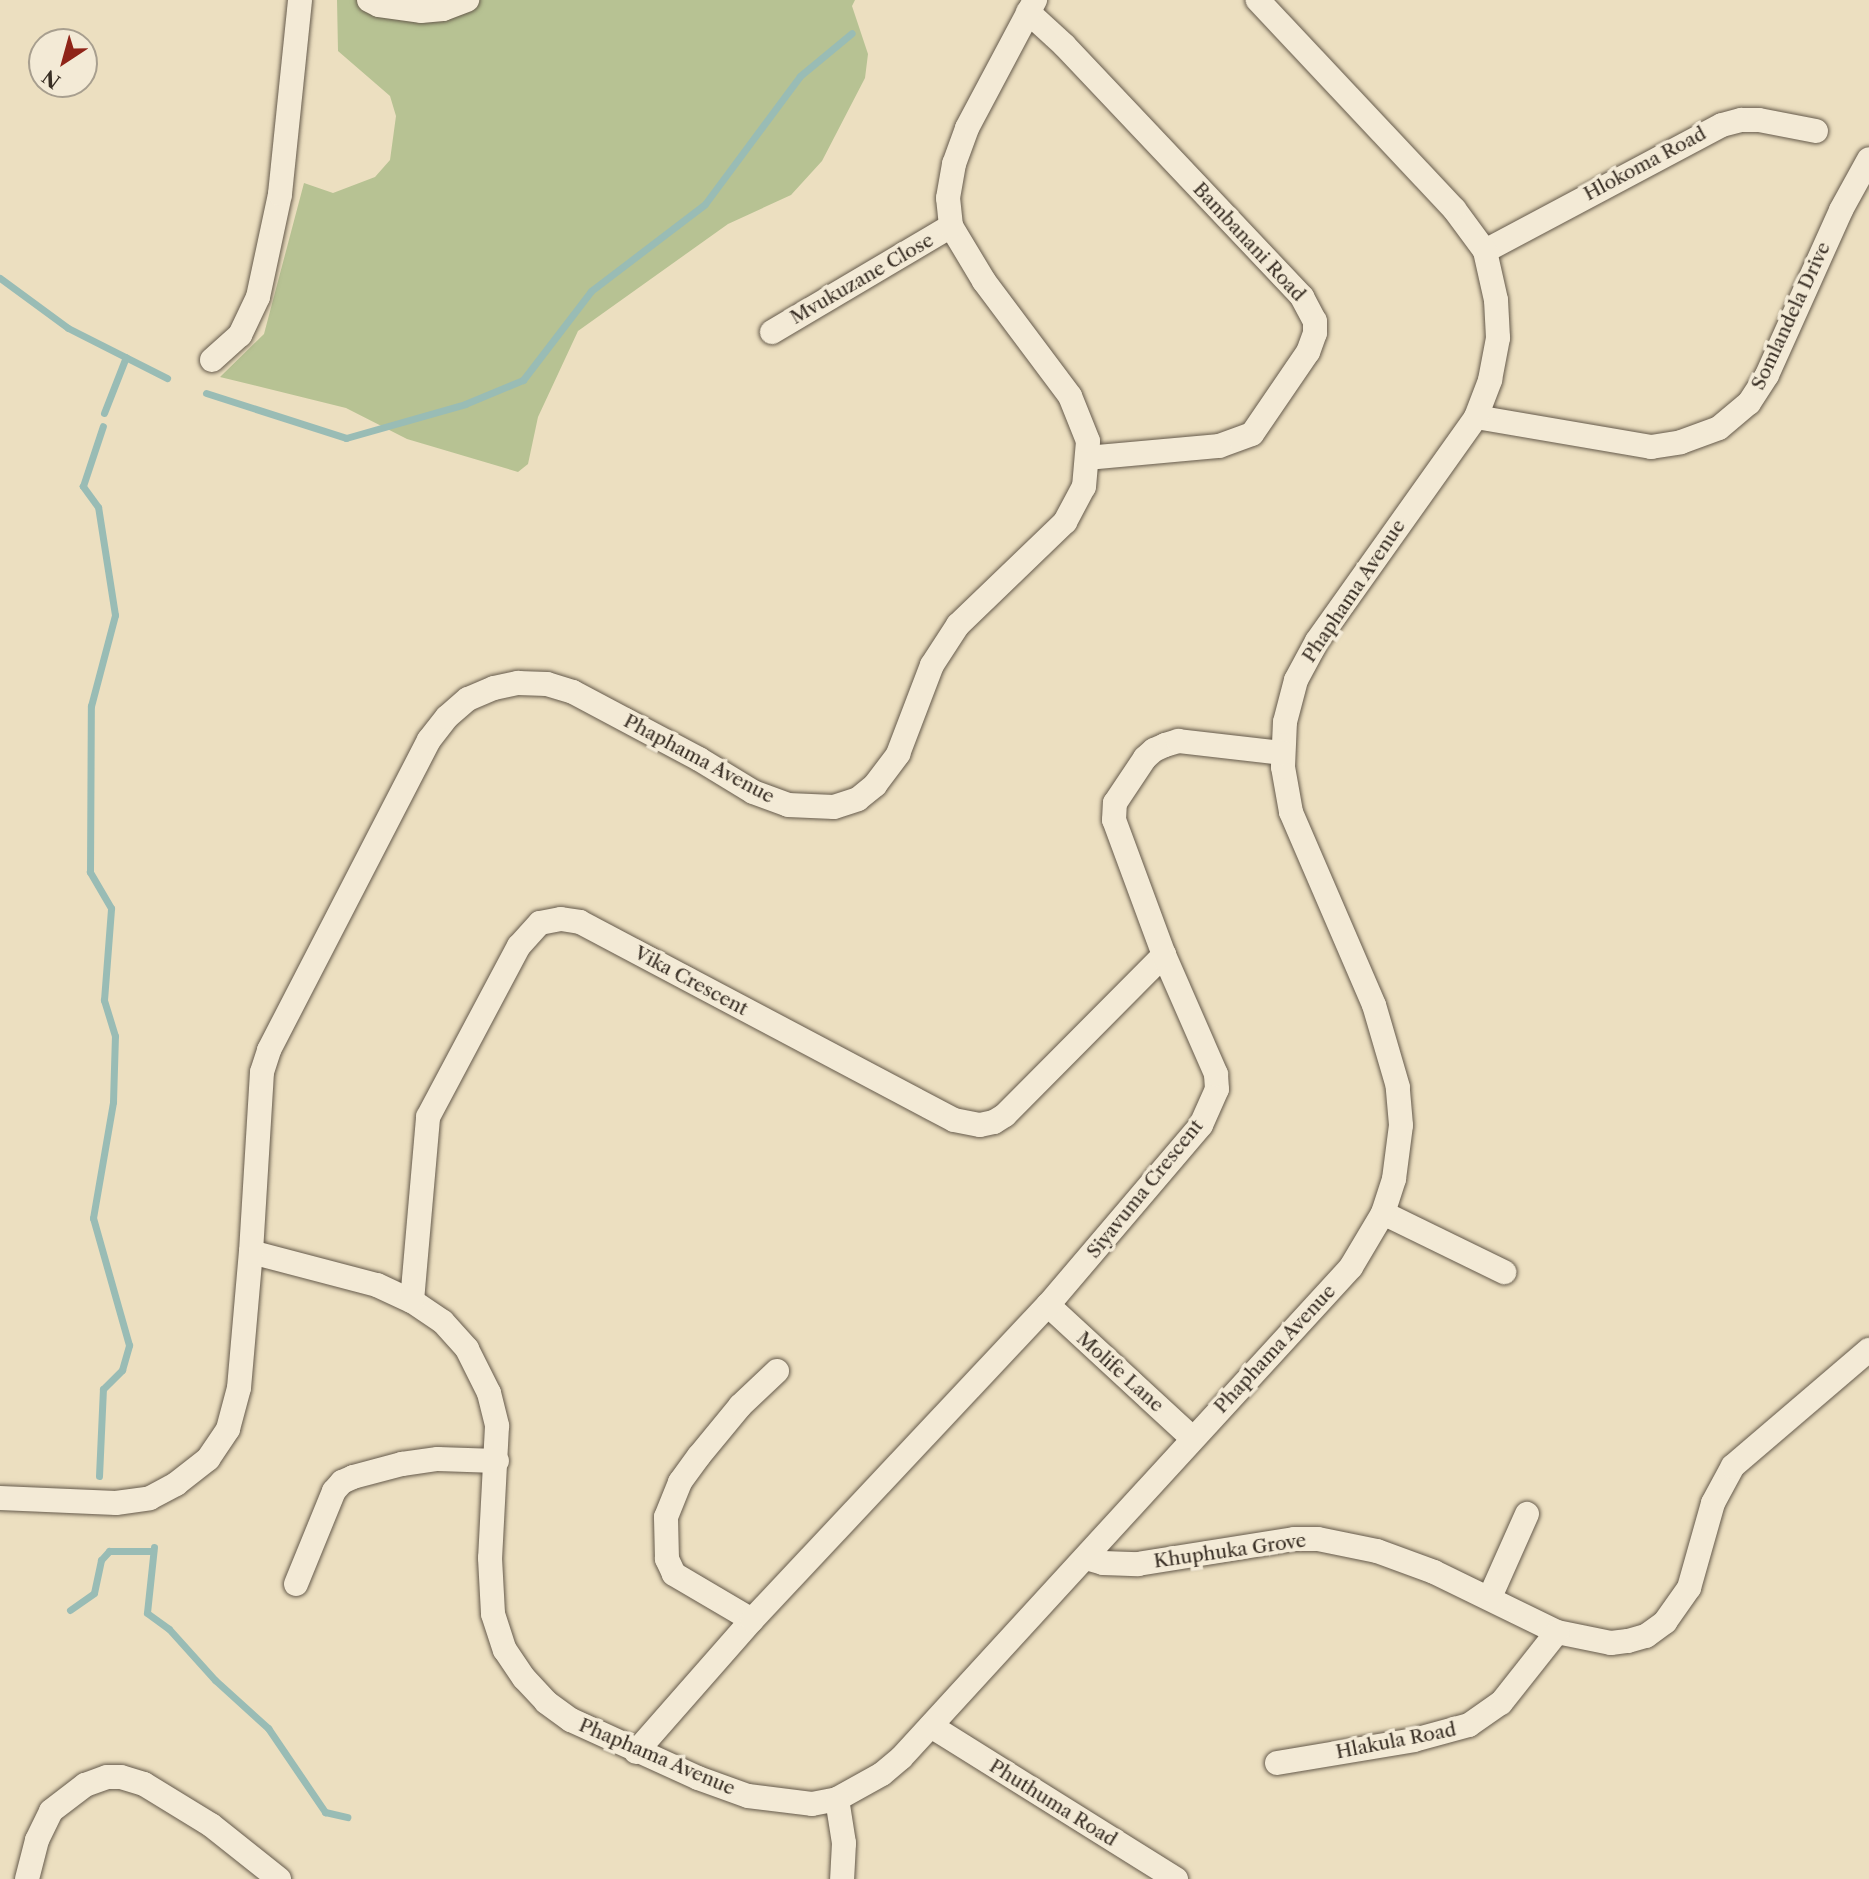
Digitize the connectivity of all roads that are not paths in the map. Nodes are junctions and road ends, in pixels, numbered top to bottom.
1 (300, 0) edge
2 (369, 0) edge
3 (467, 0) edge
4 (1258, 0) edge
5 (1031, 6) edge
6 (1816, 131) dead end
7 (1869, 159) edge
8 (951, 226) junction
9 (1485, 251) junction
10 (772, 332) dead end
11 (212, 360) dead end
12 (1476, 417) junction
13 (1088, 458) junction
14 (1282, 753) junction
15 (1164, 955) junction
16 (1382, 1213) junction
17 (251, 1252) junction
18 (1504, 1272) dead end
19 (412, 1301) junction
20 (1048, 1305) junction
21 (1869, 1350) edge
22 (776, 1371) dead end
23 (1192, 1438) junction
24 (497, 1461) junction
25 (0, 1498) edge
26 (1527, 1514) dead end
27 (1086, 1558) junction
28 (296, 1584) dead end
29 (1490, 1597) junction
30 (752, 1620) junction
31 (1557, 1632) junction
32 (931, 1726) junction
33 (636, 1752) junction
34 (1277, 1762) dead end
35 (837, 1800) junction
36 (27, 1879) edge
37 (279, 1879) edge
38 (842, 1879) edge
39 (1176, 1879) edge

1 - 11 street
2 - 3 street
4 - 9 street, Phaphama Avenue
5 - 8 street, Phaphama Avenue
5 - 13 street, Bambanani Road
6 - 9 street, Hlokoma Road
7 - 12 street, Somlandela Drive
8 - 10 street, Mvukuzane Close
8 - 13 street, Phaphama Avenue
9 - 12 street, Phaphama Avenue
12 - 14 street, Phaphama Avenue
13 - 17 street, Phaphama Avenue
14 - 15 street, Siyavuma Crescent
14 - 16 street, Phaphama Avenue
15 - 19 street, Vika Crescent
15 - 20 street, Siyavuma Crescent
16 - 18 street
16 - 23 street, Phaphama Avenue
17 - 19 street, Phaphama Avenue
17 - 25 street, Phaphama Avenue
19 - 24 street, Phaphama Avenue
20 - 23 street, Molife Lane
20 - 30 street, Siyavuma Crescent
21 - 31 street, Khuphuka Grove
22 - 30 street
23 - 27 street, Phaphama Avenue
24 - 28 street
24 - 33 street, Phaphama Avenue
26 - 29 street
27 - 29 street, Khuphuka Grove
27 - 32 street, Phaphama Avenue
29 - 31 street, Khuphuka Grove
30 - 33 street, Siyavuma Crescent
31 - 34 street, Hlakula Road
32 - 35 street, Phaphama Avenue
32 - 39 street, Phuthuma Road
33 - 35 street, Phaphama Avenue
35 - 38 street
36 - 37 street

